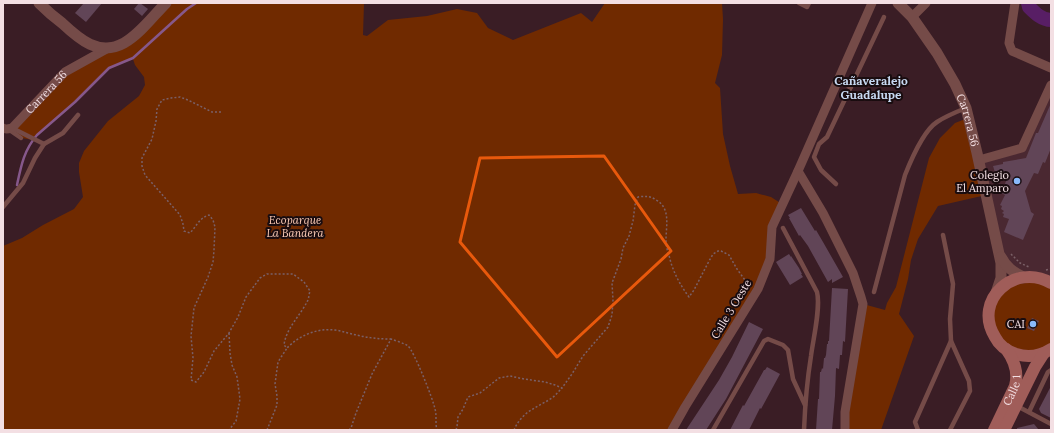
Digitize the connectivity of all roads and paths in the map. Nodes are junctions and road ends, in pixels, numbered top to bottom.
1 (39, 3) edge
2 (166, 3) edge
3 (799, 3) edge
4 (809, 3) edge
5 (872, 3) edge
6 (898, 3) edge
7 (926, 3) edge
8 (1015, 3) edge
9 (884, 17) dead end
10 (912, 18) junction
11 (84, 42) junction
12 (110, 48) junction
13 (88, 60) junction
14 (1051, 68) edge
15 (838, 81) junction
16 (1051, 85) edge
17 (851, 87) junction
18 (966, 108) junction
19 (221, 112) dead end
20 (78, 116) dead end
21 (8, 128) edge
22 (22, 138) dead end
23 (44, 144) junction
24 (979, 160) junction
25 (798, 171) junction
26 (836, 184) dead end
27 (3, 207) edge
28 (783, 228) dead end
29 (943, 235) dead end
30 (1000, 255) junction
31 (1023, 277) junction
32 (1048, 280) edge
33 (758, 289) junction
34 (874, 292) dead end
35 (996, 294) junction
36 (229, 333) junction
37 (391, 340) junction
38 (951, 341) junction
39 (287, 348) junction
40 (1006, 349) junction
41 (1047, 351) edge
42 (1051, 370) edge
43 (562, 388) junction
44 (805, 405) junction
45 (1016, 405) junction
46 (1029, 412) junction
47 (1051, 424) edge
48 (229, 430) edge
49 (267, 430) edge
50 (349, 430) edge
51 (437, 430) edge
52 (456, 430) edge
53 (514, 430) edge
54 (672, 430) edge
55 (713, 430) edge
56 (804, 430) edge
57 (845, 430) edge
58 (918, 430) edge
59 (950, 430) edge
60 (994, 430) edge
61 (1004, 430) edge

1 - 11 street
2 - 12 street, Carrera 56
3 - 4 lane
5 - 15 street, Calle 3 Oeste
6 - 10 street, Carrera 56
7 - 10 street
8 - 14 street
9 - 17 lane
10 - 18 street, Carrera 56
11 - 12 street
11 - 13 street
12 - 13 street, Carrera 56
13 - 21 street, Carrera 56
15 - 17 lane
15 - 25 street, Calle 3 Oeste
16 - 24 street
17 - 26 lane
18 - 24 street, Carrera 56
18 - 34 lane
19 - 36 path
20 - 23 lane
21 - 22 lane
21 - 23 lane
23 - 27 lane
24 - 30 street, Carrera 56
25 - 33 street, Calle 3 Oeste
25 - 57 street
28 - 44 lane
29 - 38 lane
30 - 31 street, Carrera 56
30 - 35 street, Carrera 56
31 - 32 main road
31 - 35 main road
33 - 43 path
33 - 54 street, Calle 3 Oeste
35 - 40 main road, Calle 1
36 - 39 path
36 - 48 path
37 - 39 path
37 - 50 path
37 - 51 path
38 - 58 lane
38 - 59 lane
39 - 49 path
40 - 41 main road
40 - 60 main road, Calle 1
41 - 45 main road, Calle 1
42 - 46 lane
43 - 52 path
43 - 53 path
44 - 55 lane
44 - 56 lane
45 - 46 lane
45 - 61 main road, Calle 1
46 - 47 lane

